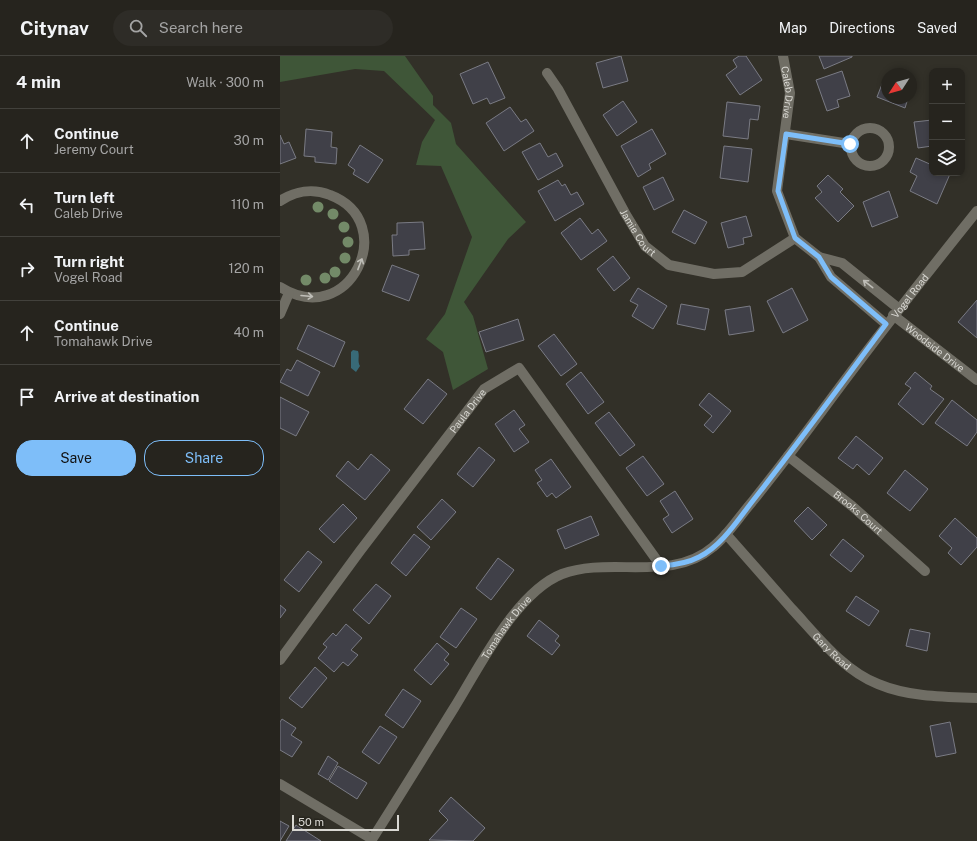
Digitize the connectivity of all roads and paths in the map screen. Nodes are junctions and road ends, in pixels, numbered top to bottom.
1 (783, 56) edge
2 (546, 73) dead end
3 (786, 134) junction
4 (850, 144) dead end
5 (280, 201) edge
6 (977, 211) edge
7 (795, 238) junction
8 (819, 257) junction
9 (280, 287) edge
10 (289, 293) junction
11 (896, 311) junction
12 (280, 314) edge
13 (886, 324) junction
14 (977, 380) edge
15 (788, 456) junction
16 (726, 534) junction
17 (661, 566) junction
18 (926, 571) dead end
19 (280, 660) edge
20 (977, 698) edge
21 (280, 784) edge
22 (371, 840) edge

1 - 3 street, Caleb Drive
2 - 7 street, Jamie Court
3 - 4 street
3 - 7 street, Caleb Drive
10 -> 5 street
6 - 11 street, Vogel Road
7 - 8 street
11 -> 8 street
8 - 13 street
9 - 10 street
10 - 12 street
11 - 13 street, Vogel Road
11 - 14 street, Woodside Drive
13 - 15 street, Vogel Road
15 - 16 street, Vogel Road
15 - 18 street, Brooks Court
16 - 17 street, Tomahawk Drive
16 - 20 street, Gary Road
17 - 19 street, Paula Drive
17 - 22 street, Tomahawk Drive
21 - 22 street

